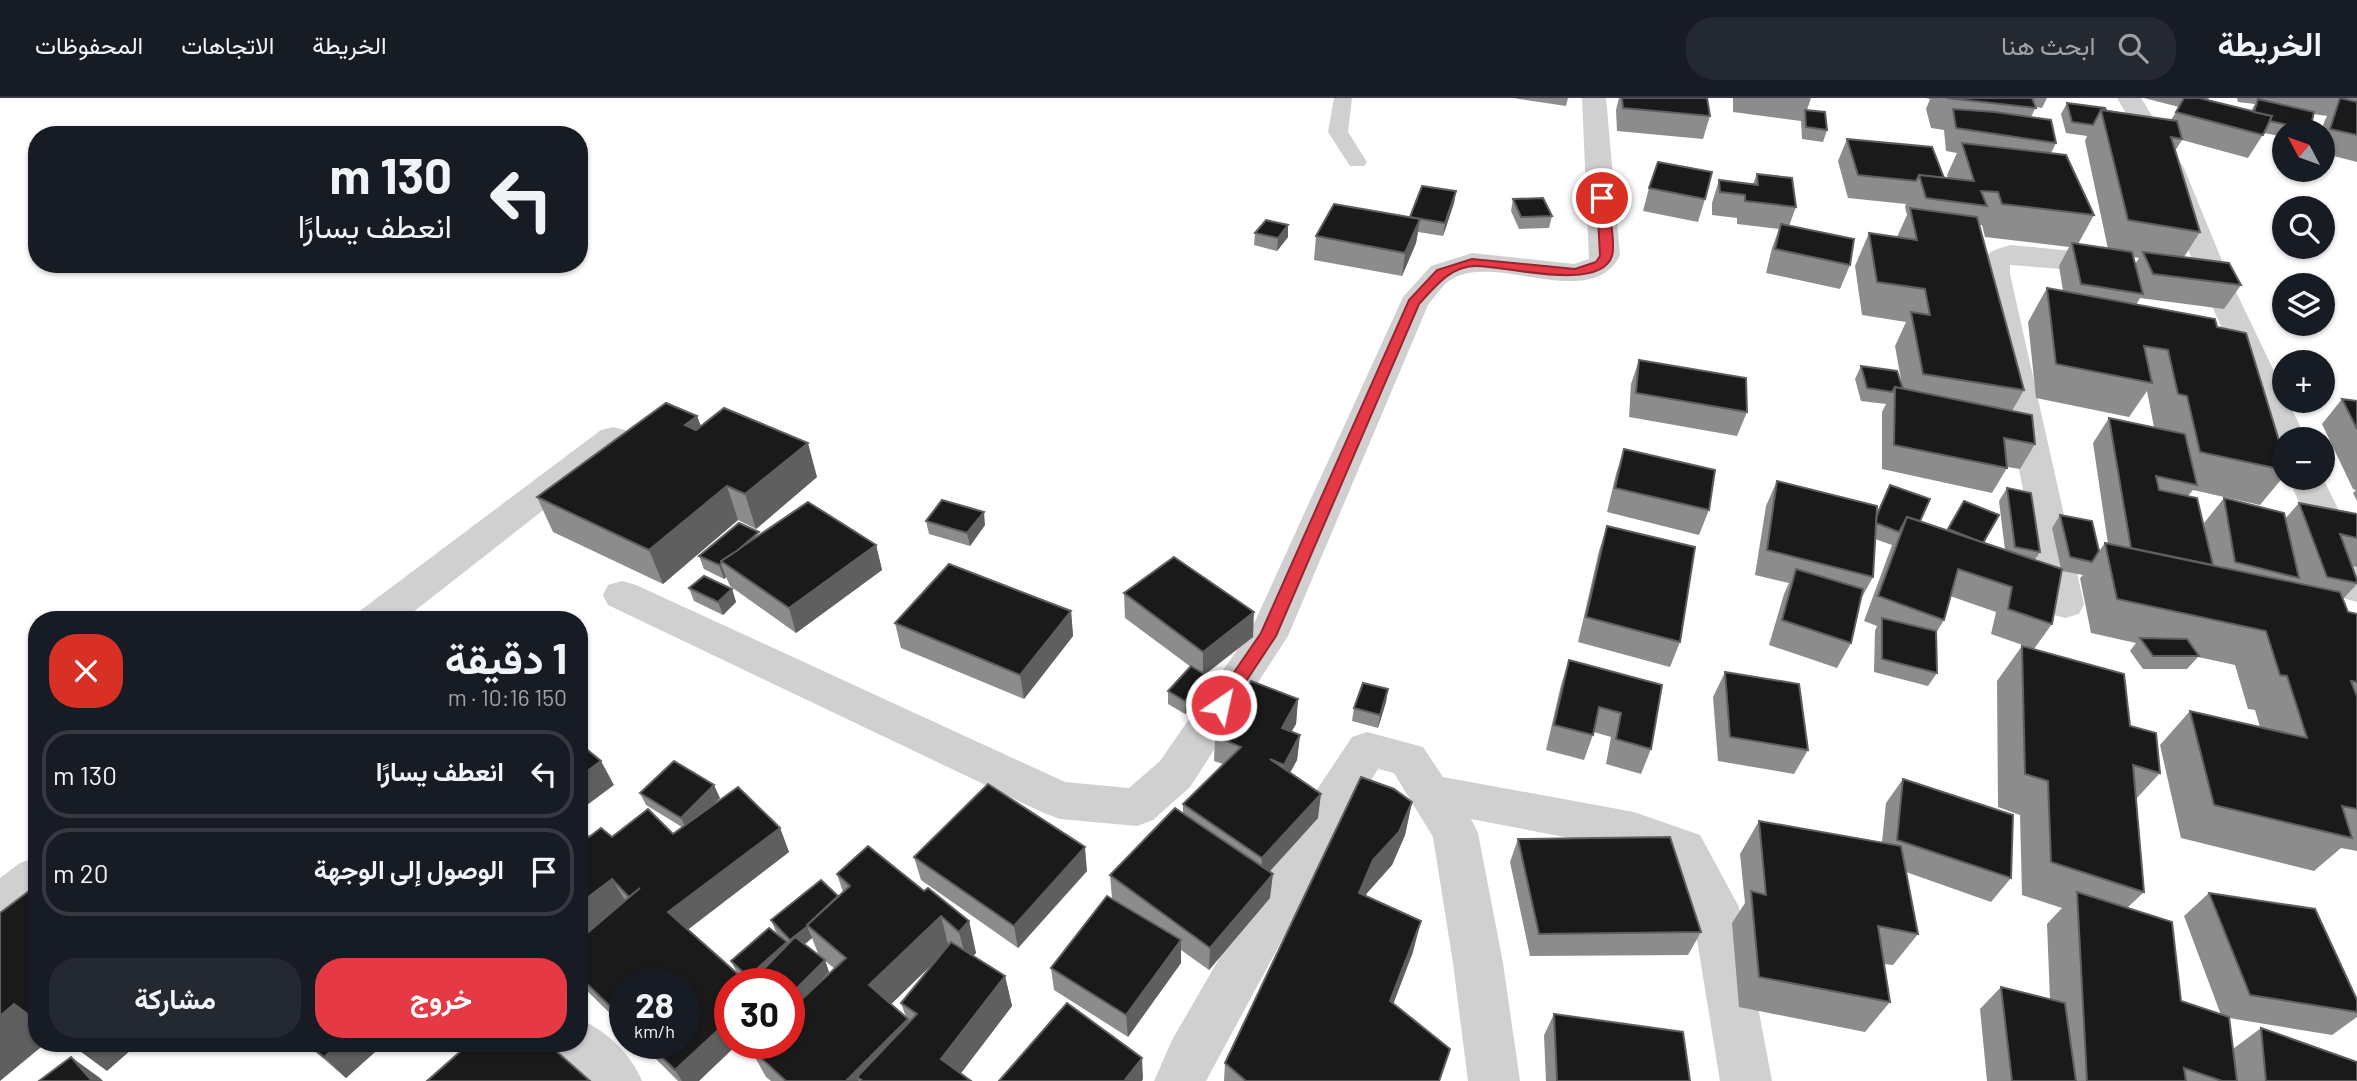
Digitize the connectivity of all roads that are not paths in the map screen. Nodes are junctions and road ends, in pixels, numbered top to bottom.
1 (1343, 98) edge
2 (1594, 98) edge
3 (2129, 98) edge
4 (1357, 162) dead end
5 (2144, 267) edge
6 (2283, 427) edge
7 (613, 438) edge
8 (2312, 490) edge
9 (2357, 589) edge
10 (622, 595) dead end
11 (2065, 604) dead end
12 (387, 611) edge
13 (1432, 793) junction
14 (28, 884) edge
15 (0, 905) edge
16 (586, 1052) edge
17 (616, 1081) edge
18 (1180, 1081) edge
19 (1494, 1081) edge
20 (1746, 1081) edge

1 - 4 lane
2 - 10 street
3 - 6 street
5 - 11 street
7 - 12 street
8 - 9 street
13 - 18 street
13 - 19 street
13 - 20 street
14 - 15 street
16 - 17 street

